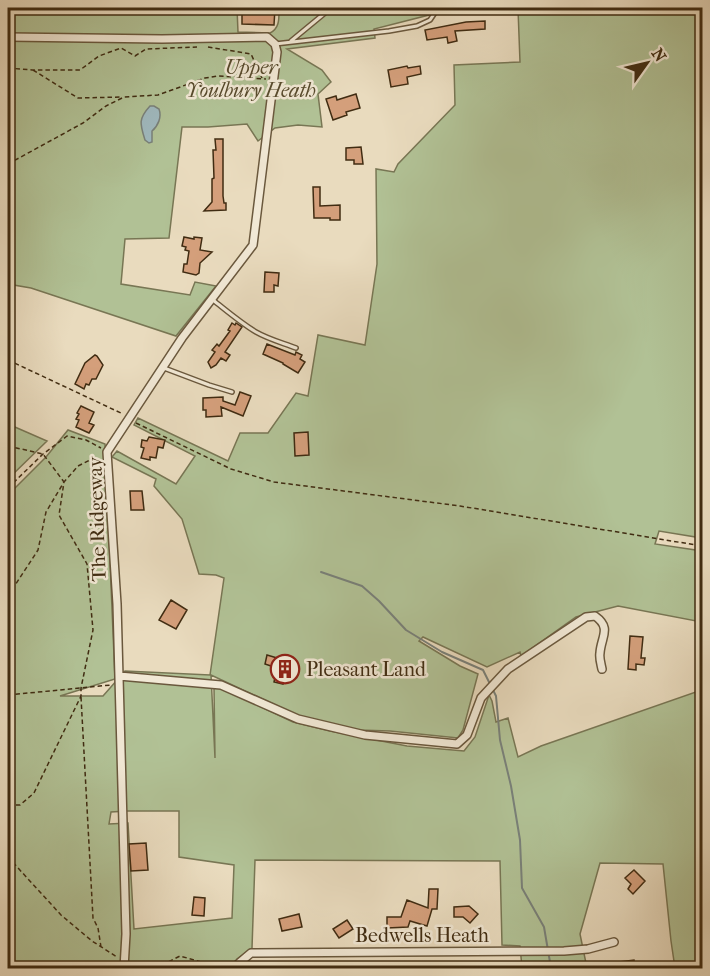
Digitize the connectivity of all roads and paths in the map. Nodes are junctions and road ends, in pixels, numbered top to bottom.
1 (331, 8) edge
2 (438, 8) edge
3 (8, 37) edge
4 (289, 42) junction
5 (275, 44) junction
6 (207, 46) dead end
7 (196, 47) dead end
8 (8, 68) edge
9 (32, 70) junction
10 (262, 79) junction
11 (273, 80) junction
12 (124, 97) junction
13 (8, 164) edge
14 (212, 299) junction
15 (296, 348) dead end
16 (8, 360) edge
17 (162, 367) junction
18 (232, 392) dead end
19 (128, 418) junction
20 (8, 446) edge
21 (107, 452) junction
22 (43, 454) junction
23 (64, 482) junction
24 (8, 488) edge
25 (702, 546) edge
26 (8, 596) edge
27 (602, 669) dead end
28 (119, 680) junction
29 (81, 688) junction
30 (8, 696) edge
31 (81, 696) junction
32 (8, 805) edge
33 (8, 857) edge
34 (614, 942) dead end
35 (101, 947) junction
36 (164, 964) junction
37 (124, 966) edge
38 (164, 969) edge
39 (223, 969) edge
40 (237, 969) edge

1 - 4 lane
2 - 4 lane
3 - 5 street
4 - 5 lane
5 - 11 street, The Ridgeway
6 - 10 path
7 - 9 path
8 - 9 path
9 - 12 path
10 - 11 path
10 - 12 path
11 - 14 street, The Ridgeway
12 - 13 path
14 - 15 lane
14 - 17 street, The Ridgeway
16 - 19 path
17 - 18 lane
17 - 19 street, The Ridgeway
19 - 21 street, The Ridgeway
19 - 25 path
20 - 22 path
21 - 22 path
21 - 23 path
21 - 28 street, The Ridgeway
22 - 23 path
22 - 24 path
23 - 26 path
23 - 29 path
27 - 28 street
28 - 29 path
28 - 37 street, The Ridgeway
29 - 30 path
29 - 31 path
31 - 32 path
31 - 35 path
33 - 35 path
34 - 40 street, Bedwells Heath
35 - 37 path
36 - 37 path
36 - 38 path
36 - 39 path

